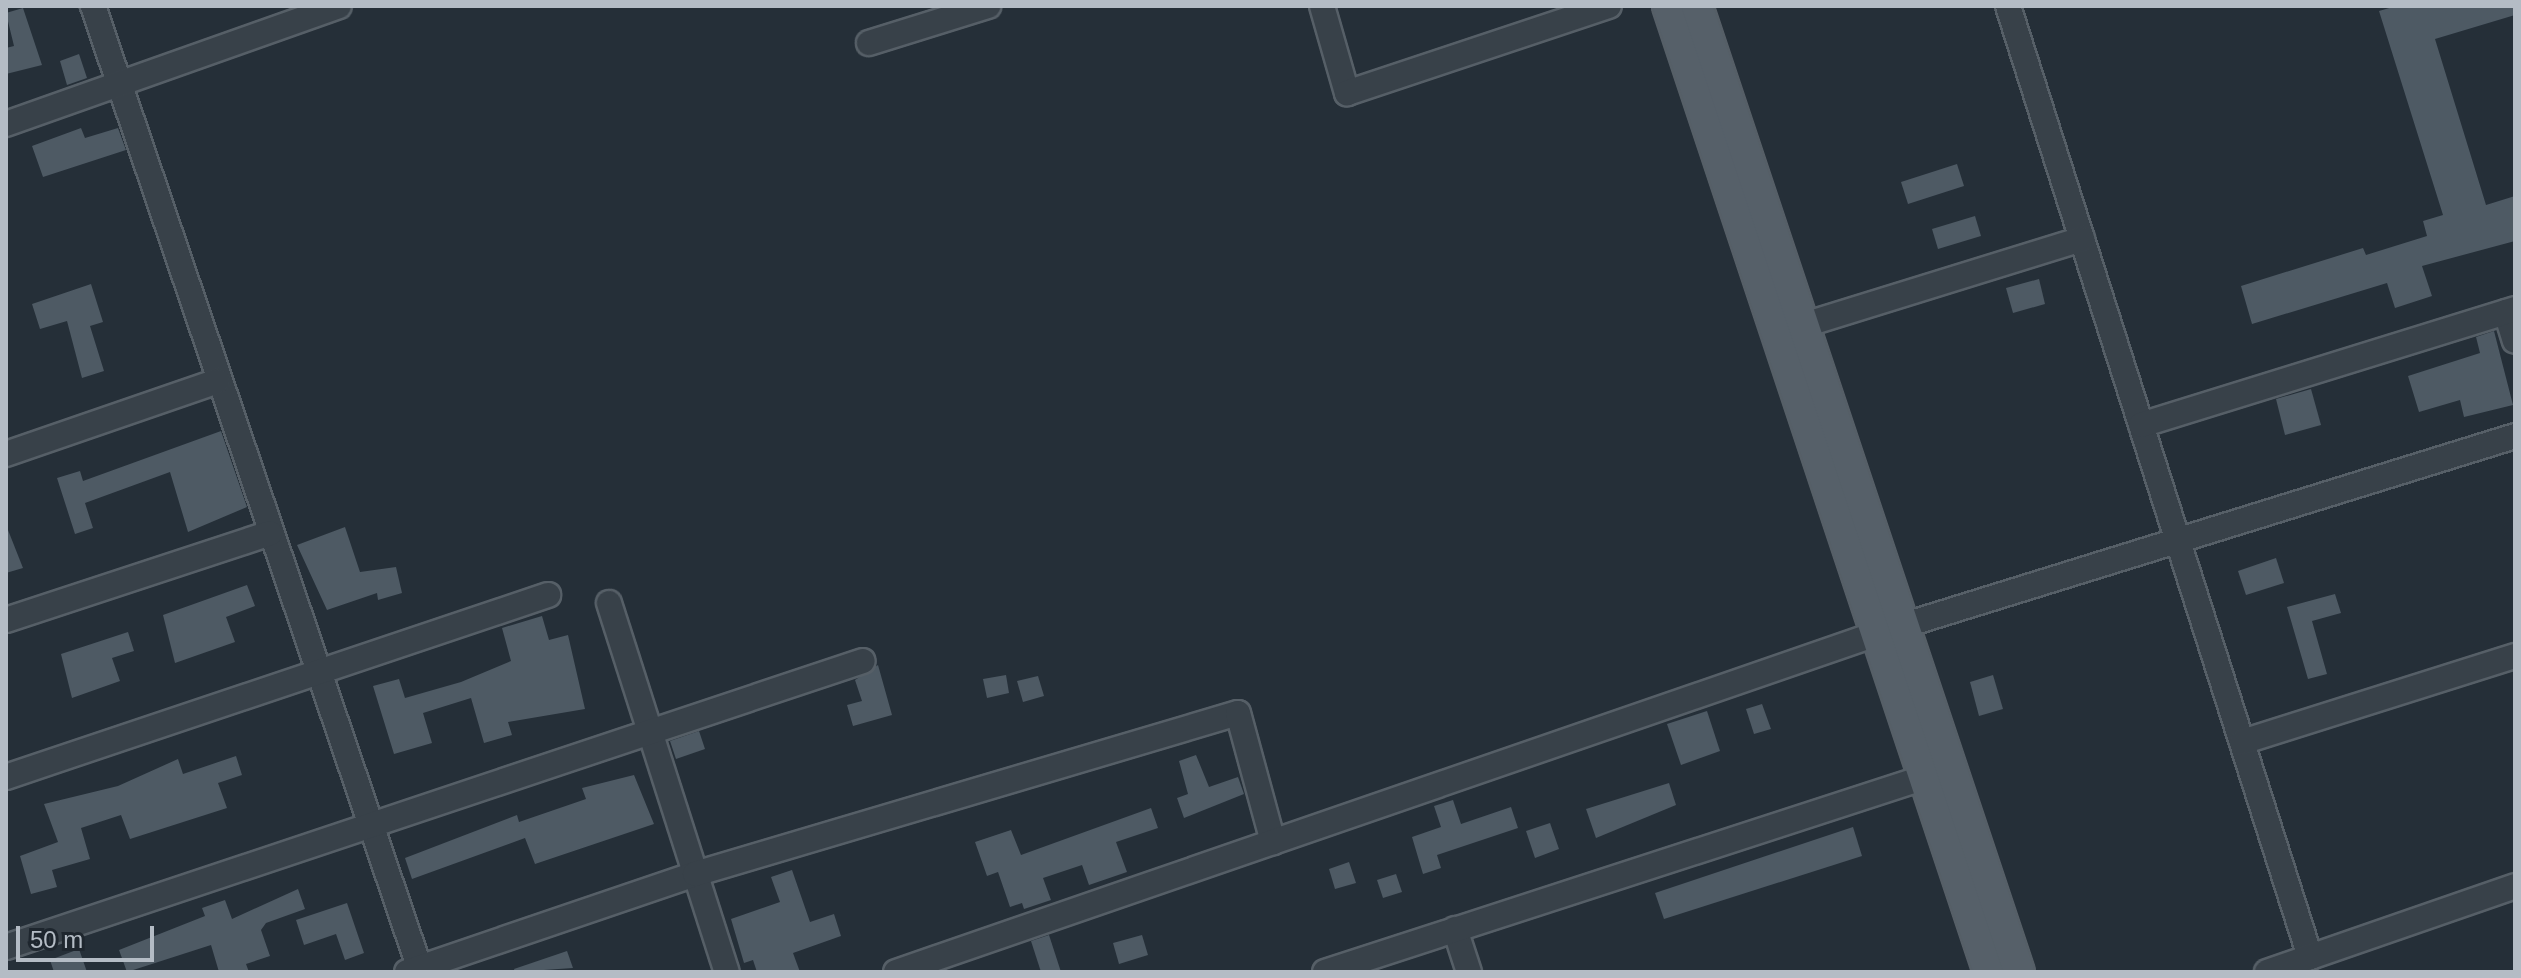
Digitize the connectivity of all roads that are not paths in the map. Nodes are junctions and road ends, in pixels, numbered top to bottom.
1 (93, 6) edge
2 (339, 6) edge
3 (988, 6) edge
4 (1322, 6) edge
5 (1609, 6) edge
6 (1668, 6) edge
7 (1697, 6) edge
8 (2008, 6) edge
9 (869, 43) dead end
10 (117, 86) junction
11 (6, 124) edge
12 (2082, 239) junction
13 (2510, 310) edge
14 (1791, 329) junction
15 (2515, 341) edge
16 (218, 381) junction
17 (2141, 425) junction
18 (2515, 436) edge
19 (6, 454) edge
20 (270, 533) junction
21 (2178, 540) junction
22 (548, 595) dead end
23 (609, 603) dead end
24 (6, 620) edge
25 (1892, 629) junction
26 (2515, 656) edge
27 (863, 661) dead end
28 (318, 673) junction
29 (648, 729) junction
30 (2242, 742) junction
31 (1938, 773) junction
32 (6, 777) edge
33 (369, 822) junction
34 (1273, 842) junction
35 (695, 874) junction
36 (2515, 886) edge
37 (1455, 929) junction
38 (6, 947) edge
39 (2310, 957) junction
40 (416, 971) edge
41 (1333, 971) edge
42 (727, 972) edge
43 (896, 972) edge
44 (1469, 972) edge
45 (1989, 972) edge
46 (2019, 972) edge
47 (2267, 972) edge

1 - 10 street
2 - 10 street
3 - 9 street
4 - 5 street
6 - 14 main road
7 - 14 main road
8 - 12 street
10 - 11 street
10 - 16 street
12 - 14 street
12 - 17 street
13 - 15 street
13 - 17 street
14 - 25 main road
16 - 19 street
16 - 20 street
17 - 21 street
18 - 21 street
20 - 24 street
20 - 28 street
21 - 25 street
21 - 30 street
22 - 28 street
23 - 29 street
25 - 31 main road
25 - 34 street
26 - 30 street
27 - 29 street
28 - 32 street
28 - 33 street
29 - 33 street
29 - 35 street
30 - 39 street
31 - 37 street
31 - 45 main road
31 - 46 main road
33 - 38 street
33 - 40 street
34 - 35 street
34 - 43 street
35 - 40 street
35 - 42 street
36 - 39 street
37 - 41 street
37 - 44 street
39 - 47 street

